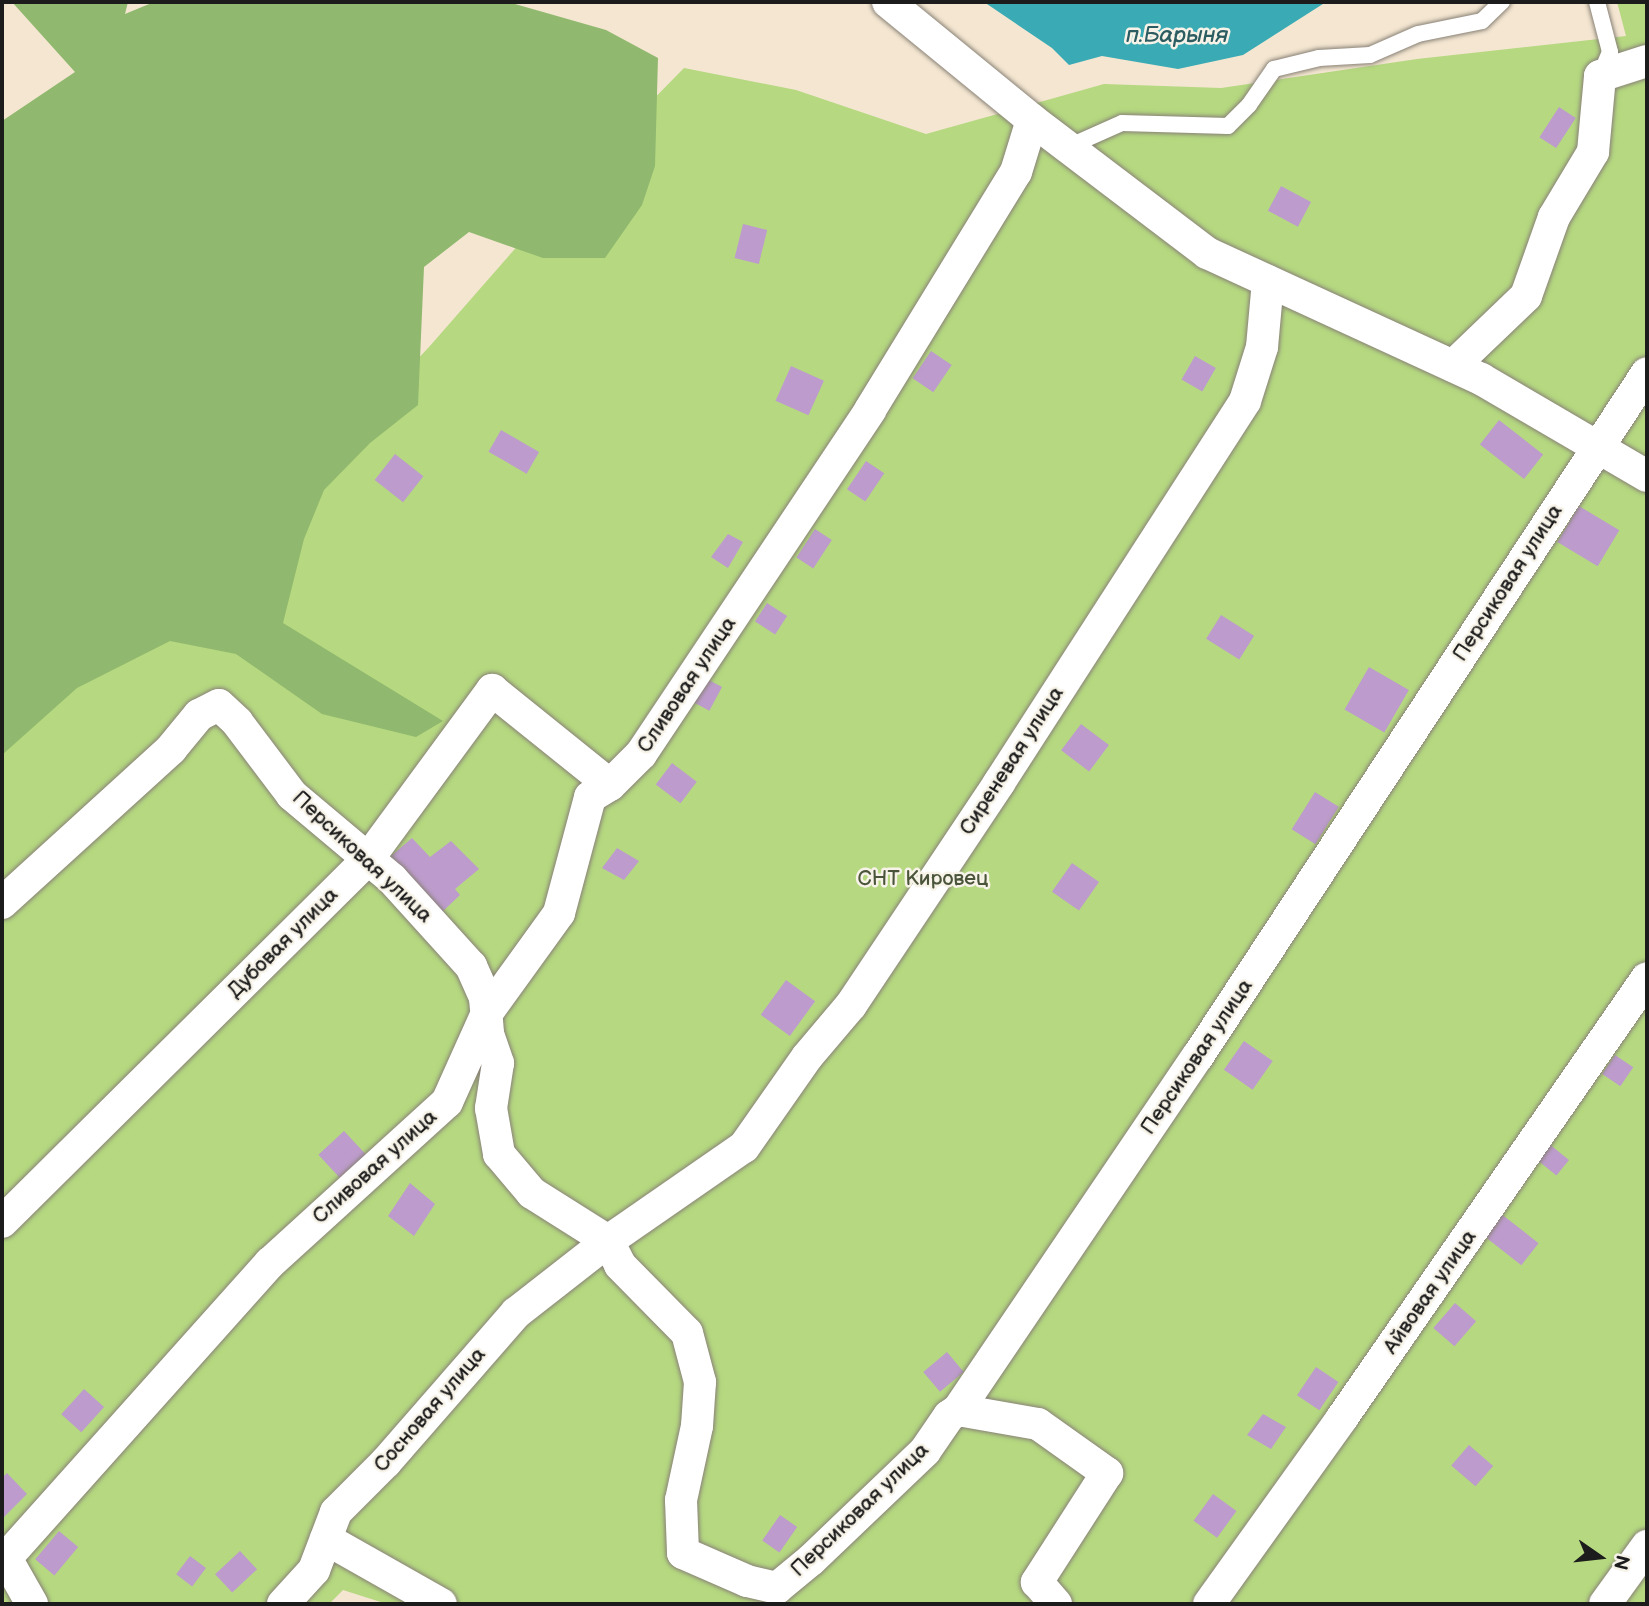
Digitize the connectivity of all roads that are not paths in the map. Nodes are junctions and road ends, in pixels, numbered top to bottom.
1 (888, 2) edge
2 (1502, 2) edge
3 (1597, 2) edge
4 (1647, 61) edge
5 (1600, 76) junction
6 (1032, 120) junction
7 (1068, 148) junction
8 (1268, 281) junction
9 (1453, 366) junction
10 (1647, 373) edge
11 (1599, 447) junction
12 (1647, 475) edge
13 (610, 785) junction
14 (368, 859) junction
15 (2, 903) edge
16 (1647, 978) edge
17 (487, 1013) junction
18 (2, 1222) edge
19 (608, 1241) junction
20 (958, 1410) junction
21 (326, 1539) junction
22 (1647, 1546) edge
23 (4, 1556) edge
24 (32, 1604) edge
25 (283, 1604) edge
26 (441, 1604) edge
27 (1056, 1604) edge
28 (1209, 1604) edge
29 (1605, 1604) edge

1 - 6 street
2 - 7 lane
3 - 5 lane
4 - 5 street
5 - 9 street
6 - 7 street
6 - 13 street, Сливовая улица
7 - 8 street
8 - 9 street
8 - 19 street, Сиреневая улица
9 - 11 street
10 - 11 street, Персиковая улица
11 - 12 street
11 - 20 street, Персиковая улица
13 - 14 street, Дубовая улица
13 - 17 street, Сливовая улица
14 - 15 street, Персиковая улица
14 - 17 street, Персиковая улица
14 - 18 street, Дубовая улица
16 - 28 street, Айвовая улица
17 - 19 street, Персиковая улица
17 - 23 street, Сливовая улица
19 - 20 street, Персиковая улица
19 - 21 street, Сосновая улица
20 - 27 street
21 - 25 street, Сосновая улица
21 - 26 street
22 - 29 street
23 - 24 street

